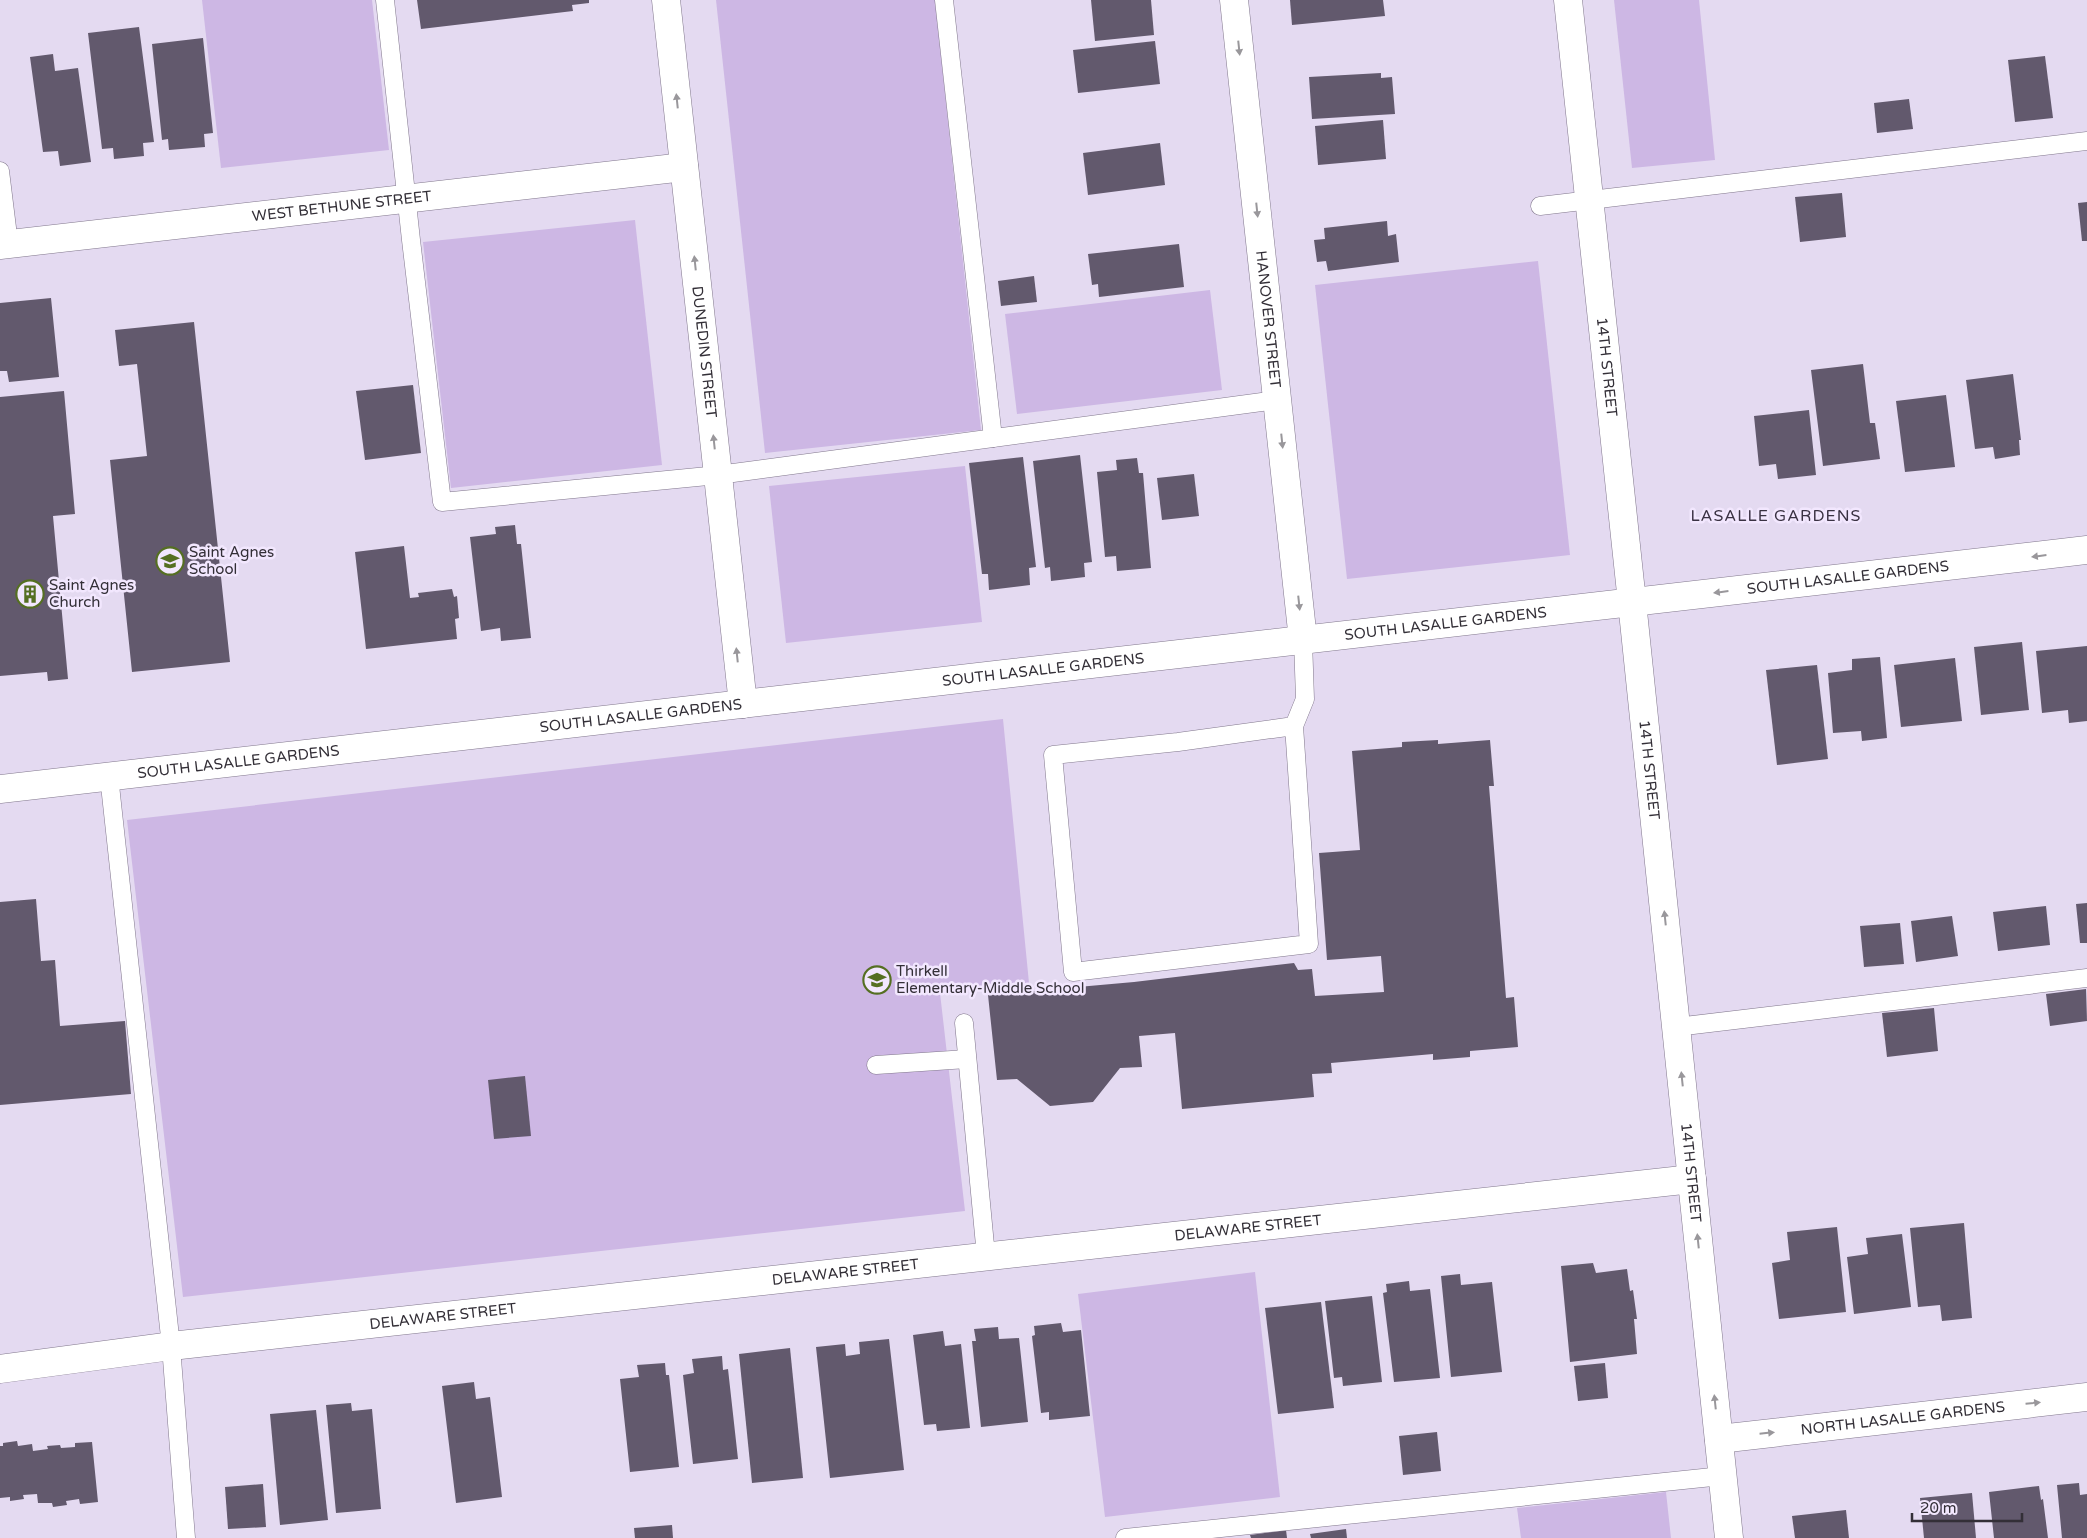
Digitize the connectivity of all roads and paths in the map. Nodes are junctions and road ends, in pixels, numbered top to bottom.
1 (385, 0) edge
2 (666, 0) edge
3 (944, 0) edge
4 (1234, 0) edge
5 (1568, 0) edge
6 (2087, 141) edge
7 (684, 167) junction
8 (0, 171) edge
9 (406, 199) junction
10 (1589, 200) junction
11 (1540, 206) dead end
12 (4, 245) edge
13 (1277, 400) junction
14 (993, 438) junction
15 (718, 475) junction
16 (2087, 550) edge
17 (1632, 602) junction
18 (1303, 640) junction
19 (743, 704) junction
20 (1294, 726) junction
21 (109, 776) junction
22 (0, 788) edge
23 (2087, 978) edge
24 (964, 1023) dead end
25 (1676, 1026) junction
26 (967, 1059) junction
27 (876, 1065) dead end
28 (1692, 1179) junction
29 (986, 1256) junction
30 (171, 1346) junction
31 (0, 1369) edge
32 (2087, 1397) edge
33 (1719, 1439) junction
34 (1722, 1476) junction
35 (186, 1538) edge
36 (1125, 1538) edge
37 (1729, 1538) edge

1 - 9 lane
7 -> 2 street, DUNEDIN STREET
3 - 14 lane
4 -> 13 street, HANOVER STREET
5 - 10 street, 14TH STREET
6 - 10 lane
7 - 9 street, WEST BETHUNE STREET
15 -> 7 street, DUNEDIN STREET
8 - 12 lane
9 - 12 street, WEST BETHUNE STREET
9 - 15 lane
10 - 11 lane
10 - 17 street, 14TH STREET
13 - 14 lane
13 -> 18 street, HANOVER STREET
14 - 15 lane
19 -> 15 street, DUNEDIN STREET
16 -> 17 street, SOUTH LASALLE GARDENS
17 - 18 street, SOUTH LASALLE GARDENS
25 -> 17 street, 14TH STREET
18 - 19 street, SOUTH LASALLE GARDENS
18 - 20 lane
19 - 21 street, SOUTH LASALLE GARDENS
20 - 20 lane
21 - 22 street, SOUTH LASALLE GARDENS
21 - 30 lane
23 - 25 lane
24 - 26 lane
28 -> 25 street, 14TH STREET
26 - 27 lane
26 - 29 lane
28 - 29 street, DELAWARE STREET
33 -> 28 street, 14TH STREET
29 - 30 street, DELAWARE STREET
30 - 31 street, DELAWARE STREET
30 - 35 lane
33 -> 32 street, NORTH LASALLE GARDENS
33 - 34 street, 14TH STREET
34 - 36 lane
34 - 37 street, 14TH STREET

